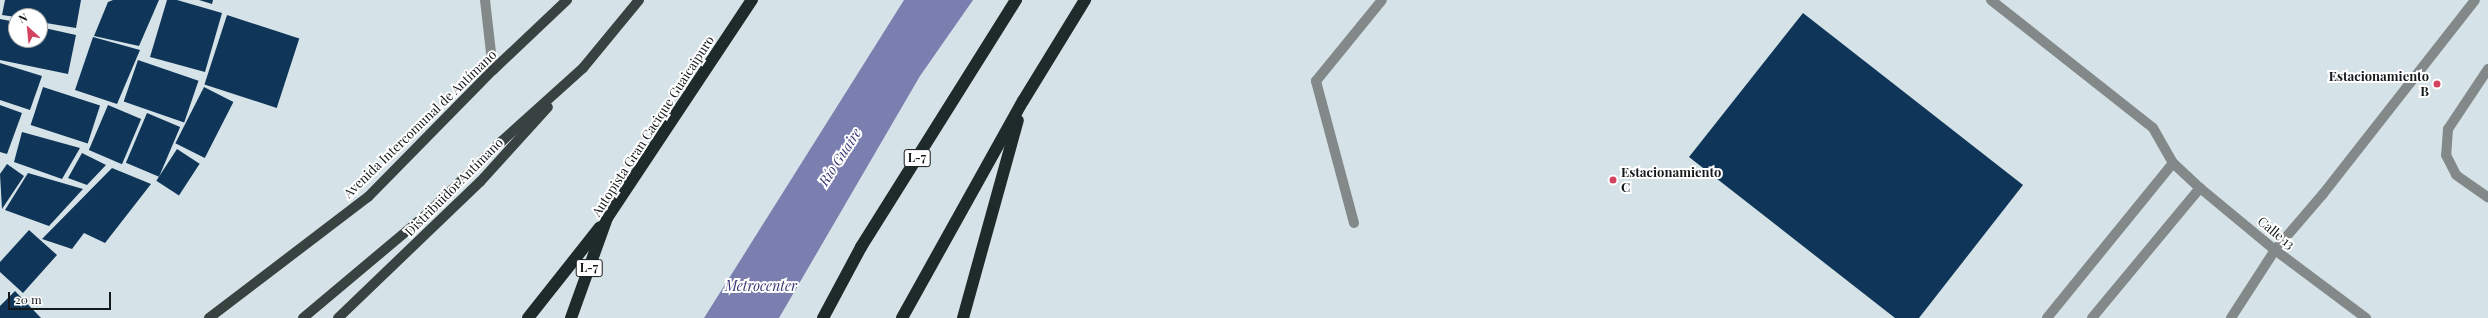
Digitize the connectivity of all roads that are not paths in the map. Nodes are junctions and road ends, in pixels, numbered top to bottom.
1 (486, 0) edge
2 (567, 0) edge
3 (639, 0) edge
4 (752, 0) edge
5 (1016, 0) edge
6 (1085, 0) edge
7 (1382, 0) edge
8 (1991, 0) edge
9 (2475, 0) edge
10 (583, 68) junction
11 (2488, 69) edge
12 (493, 70) junction
13 (1023, 101) junction
14 (2174, 163) junction
15 (2200, 188) junction
16 (2488, 196) edge
17 (607, 218) junction
18 (1354, 223) dead end
19 (2275, 250) junction
20 (2362, 317) edge
21 (209, 318) edge
22 (303, 318) edge
23 (338, 318) edge
24 (528, 318) edge
25 (571, 318) edge
26 (823, 318) edge
27 (902, 318) edge
28 (963, 318) edge
29 (2047, 318) edge
30 (2092, 318) edge
31 (2231, 318) edge

1 - 12 street
2 - 12 main road, Avenida Intercomunal de Antímano
3 - 10 main road
4 - 17 highway, Autopista Gran Cacique Guaicaipuro / L-7
5 - 26 highway, L-7
6 - 13 highway
7 - 18 street
8 - 14 street, Calle 13
9 - 19 street
10 - 22 main road
10 - 23 main road, Distribuidor Antímano
11 - 16 street
12 - 21 main road, Avenida Intercomunal de Antímano
13 - 27 highway
13 - 28 highway
14 - 15 street, Calle 13
14 - 29 street
15 - 19 street, Calle 13
15 - 30 street
17 - 24 highway
17 - 25 highway, Autopista Gran Cacique Guaicaipuro / L-7
19 - 20 street, Calle 13
19 - 31 street

